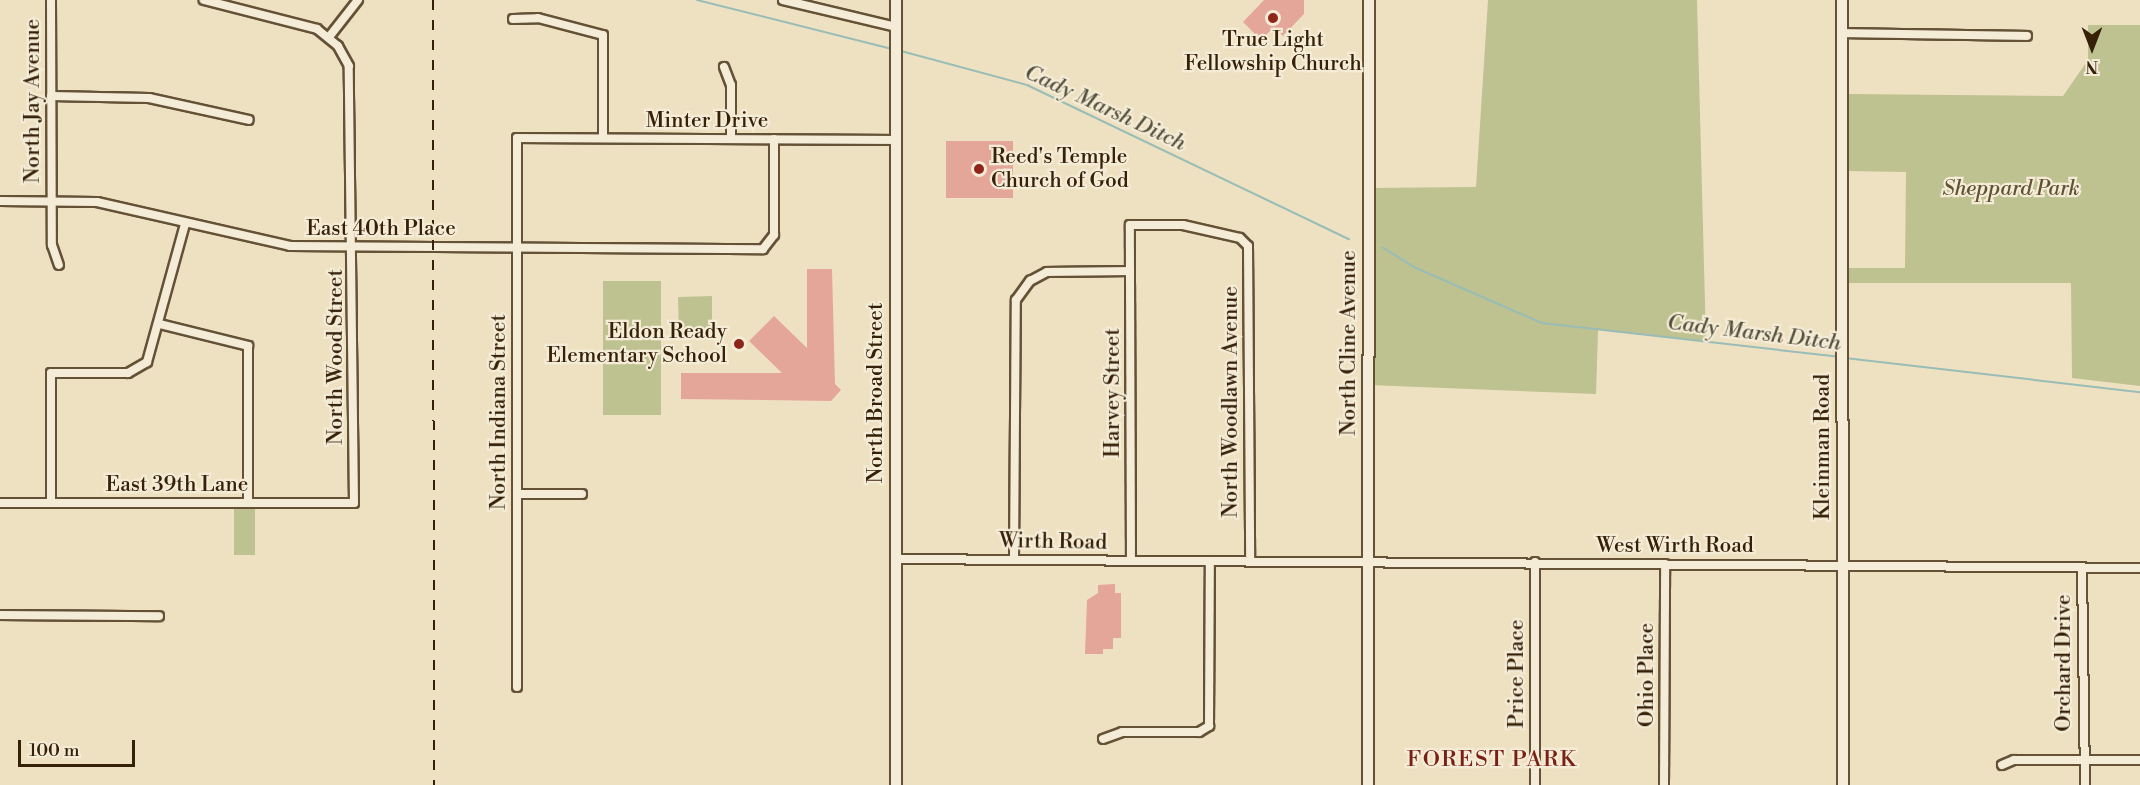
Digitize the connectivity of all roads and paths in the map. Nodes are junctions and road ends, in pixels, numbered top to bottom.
1 (51, 0) edge
2 (204, 0) edge
3 (244, 0) edge
4 (358, 0) edge
5 (783, 0) edge
6 (896, 0) edge
7 (1369, 0) edge
8 (1842, 0) edge
9 (242, 9) junction
10 (513, 19) dead end
11 (896, 27) junction
12 (1842, 33) junction
13 (2027, 36) dead end
14 (329, 37) junction
15 (724, 67) dead end
16 (51, 96) junction
17 (249, 120) dead end
18 (517, 138) joint
19 (603, 138) junction
20 (731, 139) junction
21 (774, 139) junction
22 (896, 140) junction
23 (0, 201) edge
24 (52, 201) junction
25 (185, 224) junction
26 (1130, 225) joint
27 (353, 247) junction
28 (517, 247) junction
29 (59, 265) dead end
30 (1130, 271) junction
31 (160, 324) junction
32 (517, 494) junction
33 (582, 494) dead end
34 (0, 503) edge
35 (51, 503) junction
36 (248, 503) junction
37 (354, 503) joint
38 (896, 559) junction
39 (1014, 559) junction
40 (1131, 561) junction
41 (1210, 561) junction
42 (1250, 561) junction
43 (1368, 561) junction
44 (1535, 562) junction
45 (1665, 564) junction
46 (1843, 564) junction
47 (2082, 567) junction
48 (2140, 568) edge
49 (0, 615) edge
50 (159, 616) dead end
51 (517, 687) dead end
52 (1103, 739) dead end
53 (2082, 759) junction
54 (2140, 760) edge
55 (2002, 765) dead end
56 (896, 785) edge
57 (1368, 785) edge
58 (1535, 785) edge
59 (1664, 785) edge
60 (1843, 785) edge
61 (2085, 785) edge

1 - 16 street, North Jay Avenue
2 - 9 street
3 - 9 street
4 - 14 street
5 - 11 street
6 - 11 street, North Broad Street
7 - 43 street, North Cline Avenue
8 - 12 street, Kleinman Road
9 - 14 street
10 - 19 street
11 - 22 street, North Broad Street
12 - 13 street
12 - 46 street, Kleinman Road
14 - 27 street, North Wood Street
15 - 20 street
16 - 17 street
16 - 24 street, North Jay Avenue
18 - 19 street, Minter Drive
18 - 28 street, North Indiana Street
19 - 20 street, Minter Drive
20 - 21 street, Minter Drive
21 - 22 street, Minter Drive
21 - 28 street, East 40th Place
22 - 38 street, North Broad Street
23 - 24 street, East 40th Place
24 - 25 street, East 40th Place
24 - 29 street, North Jay Avenue
25 - 27 street, East 40th Place
25 - 31 street
26 - 30 street, Harvey Street
26 - 42 street, North Woodlawn Avenue
27 - 28 street, East 40th Place
27 - 37 street, North Wood Street
28 - 32 street, North Indiana Street
30 - 39 street
30 - 40 street, Harvey Street
31 - 35 street
31 - 36 street
32 - 33 street
32 - 51 street, North Indiana Street
34 - 35 street, East 39th Lane
35 - 36 street, East 39th Lane
36 - 37 street, East 39th Lane
38 - 39 street, Wirth Road
38 - 56 street, North Broad Street
39 - 40 street, Wirth Road
40 - 41 street, Wirth Road
41 - 42 street, West Wirth Road
41 - 52 street
42 - 43 street, West Wirth Road
43 - 44 street, West Wirth Road
43 - 57 street, North Cline Avenue
44 - 45 street, West Wirth Road
44 - 58 street, Price Place
45 - 46 street, West Wirth Road
45 - 59 street, Ohio Place
46 - 47 street, West Wirth Road
46 - 60 street, Kleinman Road
47 - 48 street, West Wirth Road
47 - 53 street, Orchard Drive
49 - 50 street
53 - 54 street
53 - 55 street
53 - 61 street, Orchard Drive

